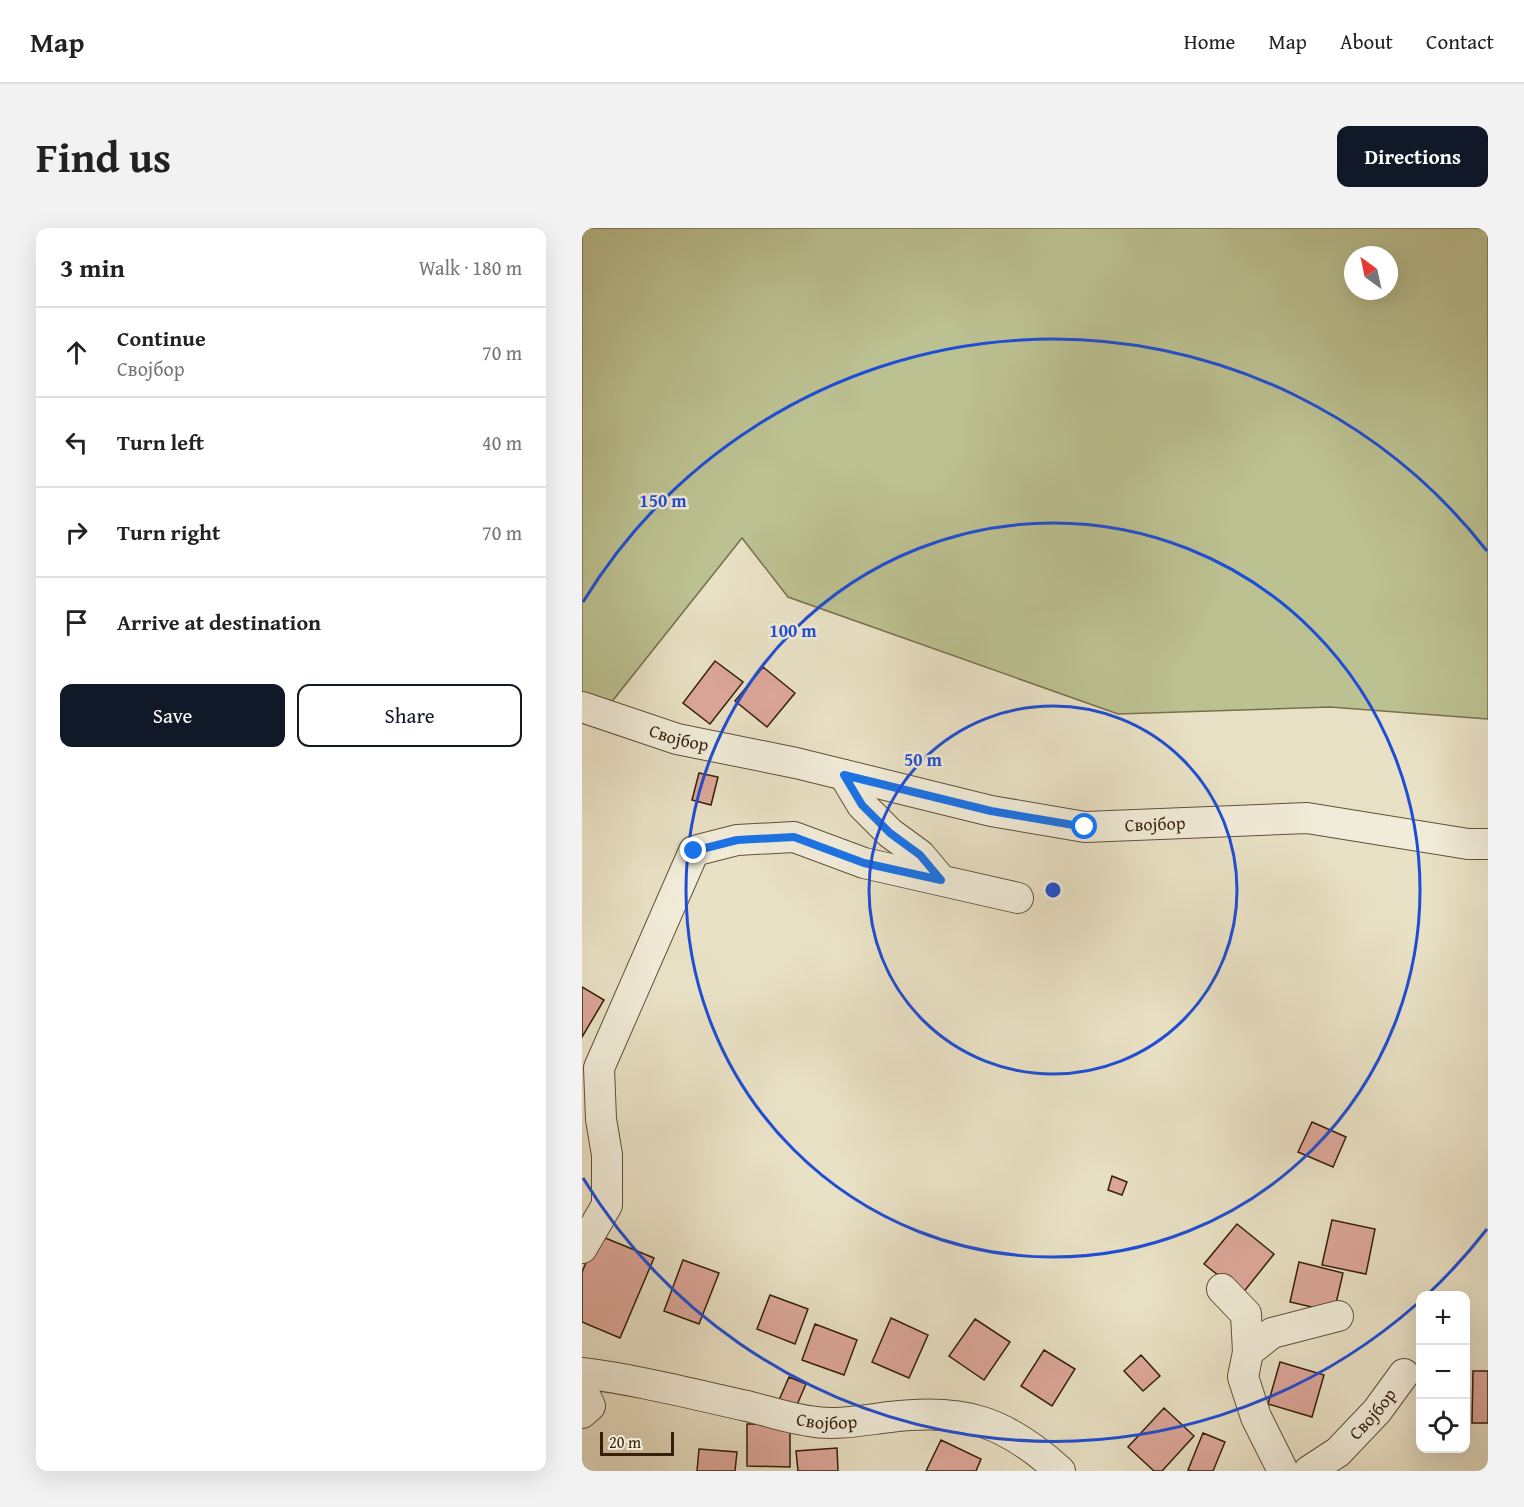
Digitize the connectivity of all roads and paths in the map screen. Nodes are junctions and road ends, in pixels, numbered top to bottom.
1 (582, 707) edge
2 (844, 775) junction
3 (1488, 844) edge
4 (941, 880) junction
5 (1018, 898) dead end
6 (582, 1248) edge
7 (1222, 1289) dead end
8 (1338, 1316) dead end
9 (1248, 1352) junction
10 (582, 1373) edge
11 (1404, 1374) dead end
12 (582, 1389) edge
13 (582, 1413) edge
14 (1060, 1471) edge
15 (1283, 1471) edge
16 (1309, 1471) edge

1 - 2 street, Својбор
2 - 3 street, Својбор
2 - 4 street
4 - 5 street
4 - 6 street
7 - 9 street
8 - 9 street
9 - 15 street
10 - 14 street, Својбор
11 - 16 street, Својбор
12 - 13 street

